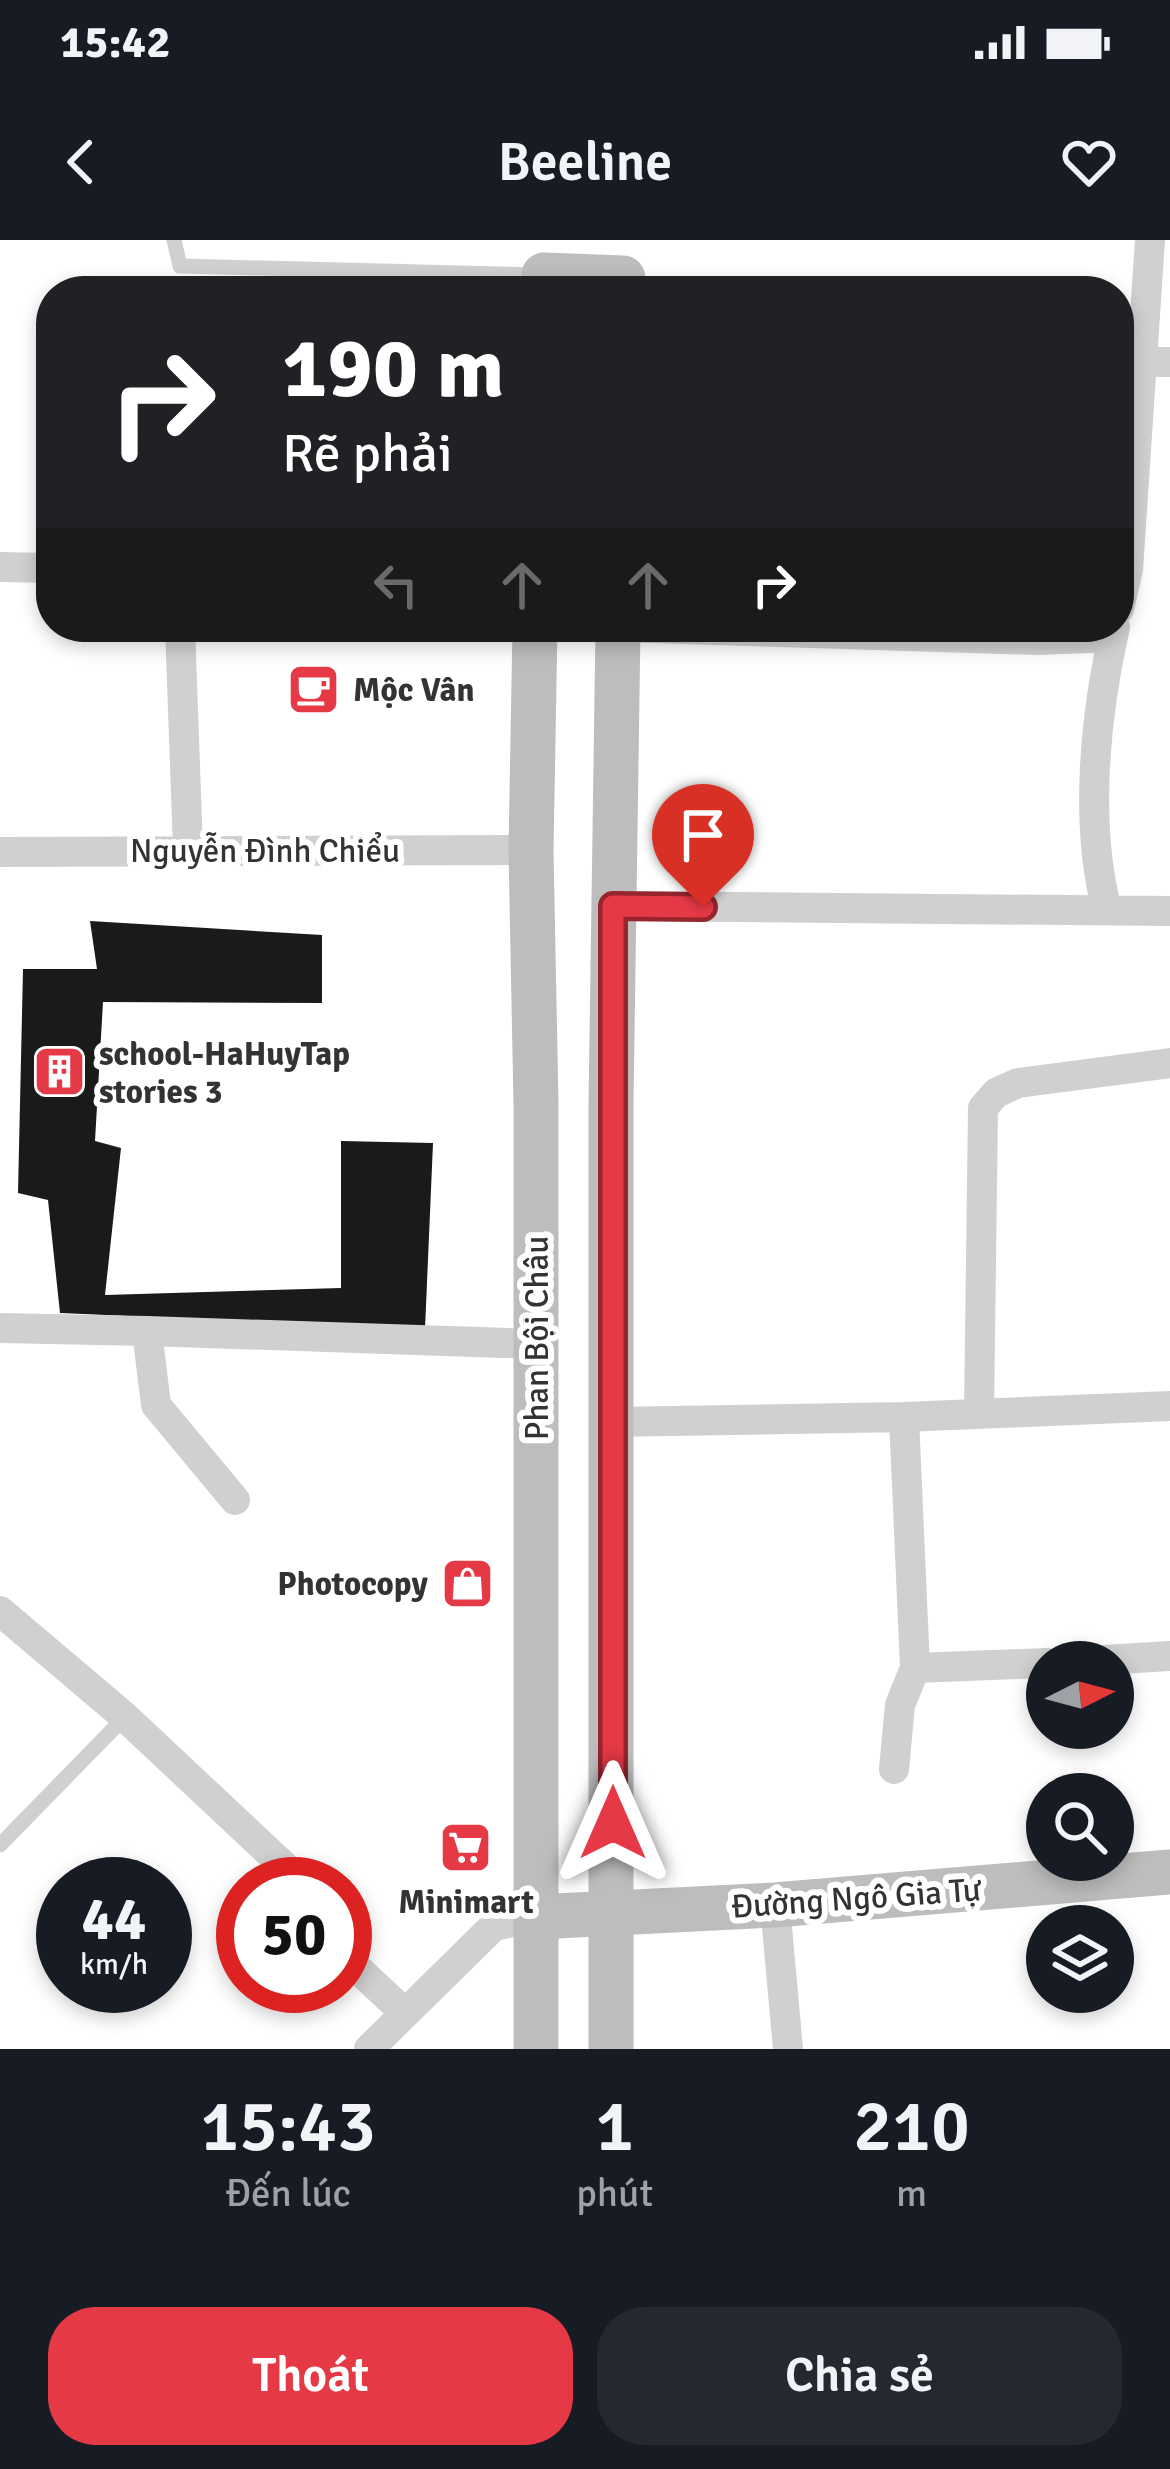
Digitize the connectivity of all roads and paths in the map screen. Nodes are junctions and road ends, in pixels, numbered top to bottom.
1 (174, 240) edge
2 (1150, 240) edge
3 (545, 269) edge
4 (624, 270) edge
5 (1144, 362) edge
6 (1134, 492) edge
7 (0, 568) edge
8 (36, 568) edge
9 (181, 642) edge
10 (536, 642) edge
11 (618, 642) edge
12 (1112, 642) edge
13 (188, 849) junction
14 (531, 850) junction
15 (0, 852) edge
16 (613, 906) junction
17 (1107, 910) junction
18 (1170, 911) edge
19 (1170, 1063) edge
20 (536, 1104) junction
21 (611, 1104) junction
22 (0, 1328) edge
23 (147, 1331) junction
24 (536, 1344) junction
25 (1170, 1406) edge
26 (979, 1414) junction
27 (904, 1418) junction
28 (610, 1422) junction
29 (235, 1500) dead end
30 (0, 1611) edge
31 (1170, 1656) edge
32 (1134, 1658) edge
33 (1026, 1664) edge
34 (915, 1668) junction
35 (124, 1717) junction
36 (894, 1768) dead end
37 (0, 1845) edge
38 (274, 1857) edge
39 (1170, 1872) edge
40 (775, 1905) junction
41 (613, 1912) junction
42 (536, 1917) junction
43 (372, 1982) edge
44 (404, 2012) junction
45 (369, 2049) edge
46 (536, 2049) edge
47 (610, 2049) edge
48 (788, 2049) edge

1 - 3 lane
2 - 5 street
3 - 4 main road
5 - 6 street
7 - 8 street
9 - 13 street
10 - 14 main road, Phan Bội Châu
11 - 16 main road
12 - 17 street
13 - 14 street, Nguyễn Đình Chiểu
13 - 15 street, Nguyễn Đình Chiểu
14 - 20 main road, Phan Bội Châu
16 - 17 street
16 - 21 main road
17 - 18 street
19 - 26 street
20 - 21 main road
20 - 24 main road, Phan Bội Châu
21 - 28 main road
22 - 23 street
23 - 24 street
23 - 29 street
24 - 42 main road, Phan Bội Châu
25 - 26 street
26 - 27 street
27 - 28 street
27 - 34 street
28 - 41 main road
30 - 35 street
31 - 32 street
33 - 34 street
34 - 36 street
35 - 37 lane
35 - 38 street
39 - 40 main road, Đường Ngô Gia Tự
40 - 41 main road, Đường Ngô Gia Tự
40 - 48 street
41 - 42 main road, Đường Ngô Gia Tự
41 - 47 main road
42 - 44 street
42 - 46 main road, Phan Bội Châu
43 - 44 street
44 - 45 street

